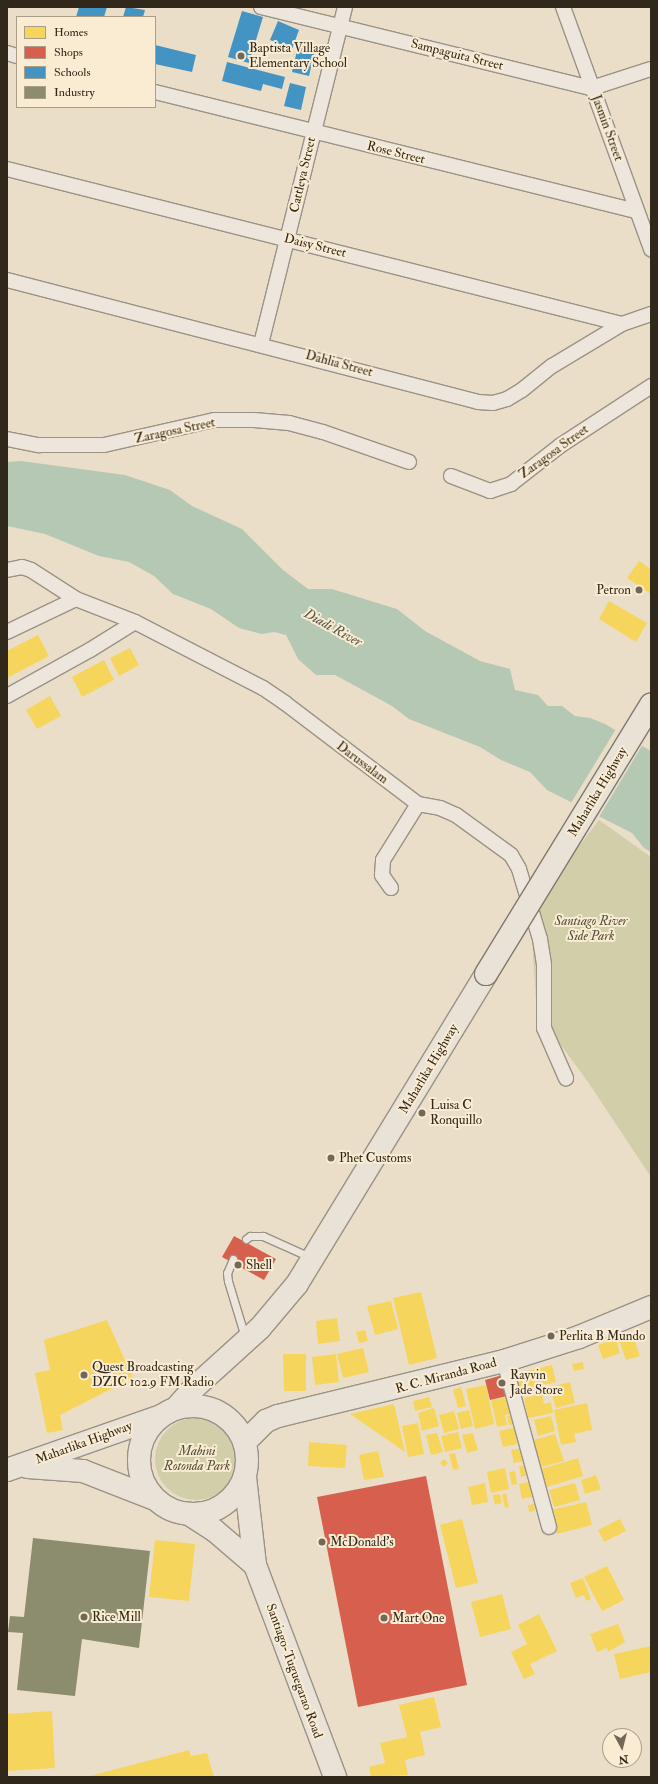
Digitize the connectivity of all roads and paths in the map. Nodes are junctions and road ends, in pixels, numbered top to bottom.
1 (261, 7) edge
2 (345, 7) edge
3 (563, 7) edge
4 (339, 27) junction
5 (651, 68) edge
6 (592, 88) junction
7 (156, 92) edge
8 (313, 133) junction
9 (7, 169) edge
10 (637, 211) junction
11 (288, 240) junction
12 (651, 249) edge
13 (7, 280) edge
14 (651, 314) edge
15 (622, 324) junction
16 (261, 344) junction
17 (651, 386) edge
18 (7, 439) edge
19 (409, 462) dead end
20 (451, 476) dead end
21 (7, 570) edge
22 (76, 599) junction
23 (134, 622) junction
24 (7, 632) edge
25 (7, 696) edge
26 (651, 704) edge
27 (418, 804) junction
28 (391, 888) dead end
29 (566, 1078) dead end
30 (246, 1239) dead end
31 (313, 1258) junction
32 (233, 1259) dead end
33 (651, 1307) edge
34 (246, 1341) junction
35 (504, 1361) junction
36 (169, 1412) junction
37 (244, 1442) junction
38 (13, 1469) edge
39 (244, 1477) junction
40 (155, 1499) junction
41 (188, 1514) junction
42 (549, 1527) dead end
43 (255, 1565) junction
44 (335, 1777) edge

1 - 4 street, Sampaguita Street
2 - 4 street, Cattleya Street
3 - 6 street, Jasmin Street
4 - 6 street, Sampaguita Street
4 - 8 street, Cattleya Street
5 - 6 street
6 - 10 street, Jasmin Street
7 - 8 street, Rose Street
8 - 10 street, Rose Street
8 - 11 street, Cattleya Street
9 - 11 street, Daisy Street
10 - 12 street, Jasmin Street
11 - 15 street, Daisy Street
11 - 16 street, Cattleya Street
13 - 16 street, Dahlia Street
14 - 15 street, Dahlia Street
15 - 16 street, Dahlia Street
17 - 20 street, Zaragosa Street
18 - 19 street, Zaragosa Street
21 - 22 street, Darussalam
22 - 23 street, Darussalam
22 - 24 street
23 - 25 street
23 - 27 street, Darussalam
26 - 31 main road, Maharlika Highway, bridge
27 - 28 street
27 - 29 street, Darussalam
30 - 31 lane
31 - 34 main road, Maharlika Highway
32 - 34 lane
33 - 35 main road, R. C. Miranda Road
34 - 36 main road, Maharlika Highway
35 - 37 main road, R. C. Miranda Road
35 - 42 street
36 - 37 main road
36 - 38 main road, Maharlika Highway
36 - 40 main road
37 - 39 main road
38 - 40 main road
39 - 41 main road
39 - 43 main road, Santiago-Tuguegarao Road
40 - 41 main road
41 - 43 main road, Santiago-Tuguegarao Road
43 - 44 main road, Santiago-Tuguegarao Road

